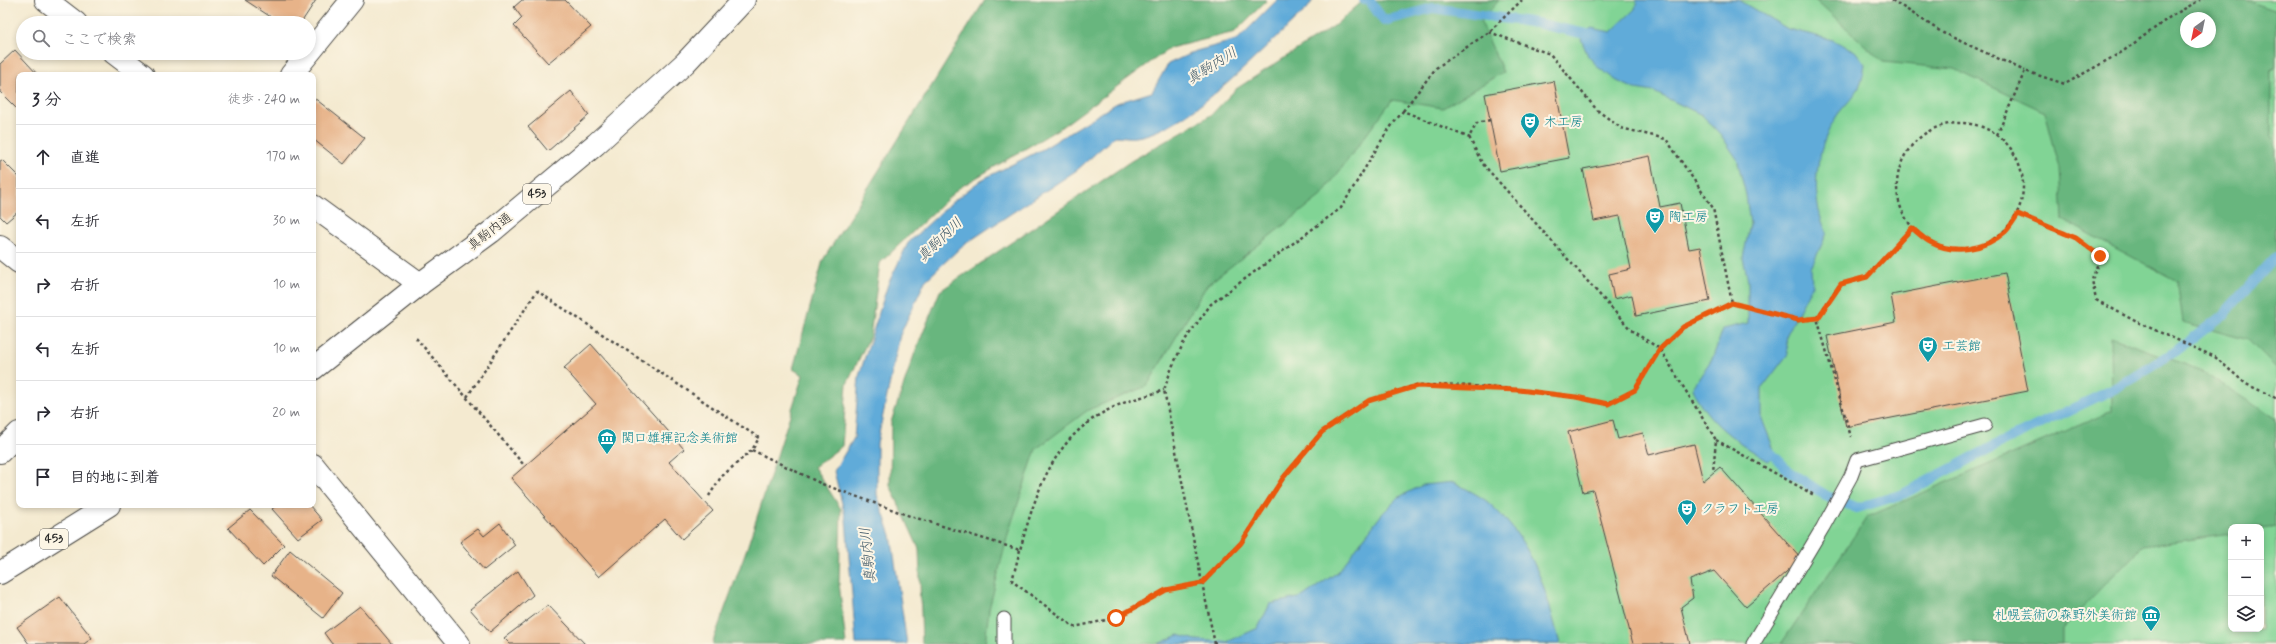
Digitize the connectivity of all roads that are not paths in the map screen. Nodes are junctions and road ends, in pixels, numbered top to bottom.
1 (46, 0) edge
2 (352, 0) edge
3 (744, 0) edge
4 (67, 16) edge
5 (316, 44) edge
6 (123, 60) edge
7 (303, 60) edge
8 (139, 72) edge
9 (293, 72) edge
10 (316, 208) edge
11 (0, 247) edge
12 (16, 260) edge
13 (420, 284) junction
14 (316, 367) edge
15 (1985, 425) dead end
16 (16, 436) edge
17 (0, 452) edge
18 (316, 469) edge
19 (104, 508) edge
20 (0, 573) edge
21 (1004, 619) dead end
22 (459, 644) edge
23 (1004, 644) edge
24 (1753, 644) edge

1 - 4 main road
2 - 5 main road
3 - 13 main road, 真駒内通 / 453
6 - 8 main road
7 - 9 main road
10 - 13 main road
11 - 12 main road
13 - 14 main road, 真駒内通 / 453
15 - 24 lane
16 - 17 main road
18 - 22 main road
19 - 20 main road, 453
21 - 23 lane

